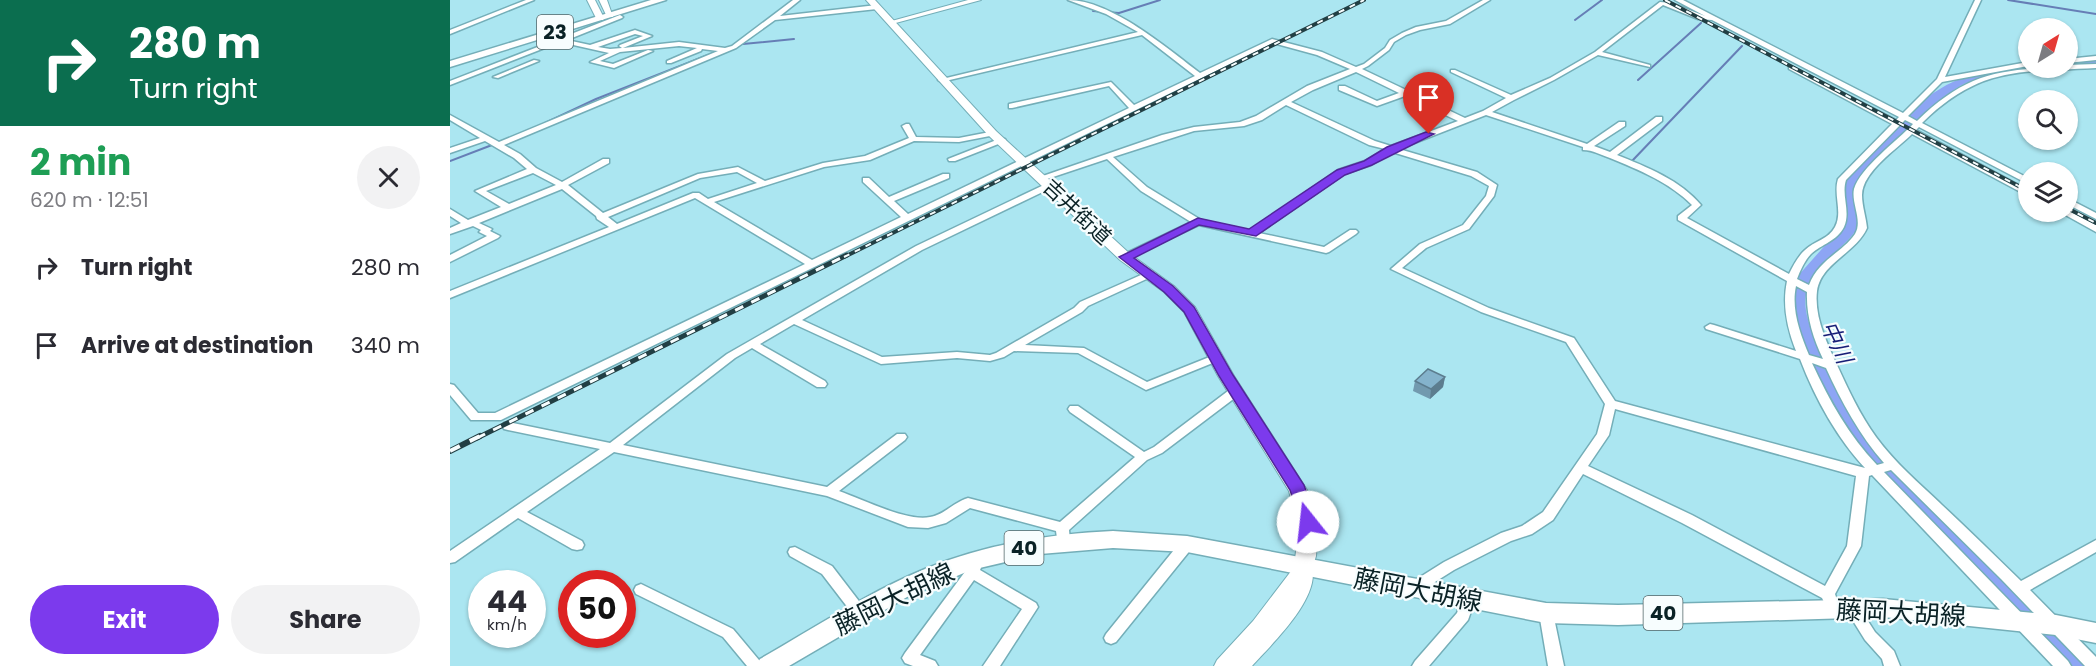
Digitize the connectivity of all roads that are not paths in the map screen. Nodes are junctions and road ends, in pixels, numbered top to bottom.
1 (531, 0) edge
2 (591, 0) edge
3 (603, 0) edge
4 (661, 0) edge
5 (796, 0) edge
6 (977, 0) edge
7 (1071, 0) edge
8 (1487, 0) edge
9 (1678, 0) edge
10 (1978, 0) edge
11 (873, 3) edge
12 (610, 17) junction
13 (774, 18) junction
14 (1714, 18) junction
15 (892, 22) junction
16 (450, 32) edge
17 (1142, 33) junction
18 (561, 41) junction
19 (593, 46) junction
20 (662, 46) junction
21 (702, 48) junction
22 (621, 50) junction
23 (725, 50) junction
24 (609, 51) junction
25 (1597, 53) junction
26 (2096, 58) edge
27 (2078, 60) edge
28 (536, 61) dead end
29 (669, 62) dead end
30 (450, 64) edge
31 (1648, 66) dead end
32 (2018, 66) edge
33 (2096, 66) edge
34 (1791, 68) dead end
35 (1355, 69) junction
36 (1453, 71) dead end
37 (482, 72) junction
38 (1199, 76) junction
39 (496, 77) junction
40 (941, 80) junction
41 (1940, 80) junction
42 (509, 82) dead end
43 (450, 83) edge
44 (1342, 88) dead end
45 (1403, 94) junction
46 (1511, 98) junction
47 (1286, 102) junction
48 (1012, 106) dead end
49 (1134, 109) junction
50 (1486, 113) junction
51 (450, 117) edge
52 (1659, 119) dead end
53 (1900, 120) junction
54 (1465, 121) junction
55 (1622, 124) dead end
56 (906, 126) dead end
57 (1914, 127) junction
58 (997, 137) junction
59 (486, 138) junction
60 (913, 139) junction
61 (498, 145) junction
62 (1586, 148) junction
63 (1391, 149) junction
64 (450, 151) edge
65 (1108, 156) junction
66 (1610, 156) junction
67 (952, 159) dead end
68 (606, 161) dead end
69 (1024, 162) junction
70 (533, 170) junction
71 (946, 176) dead end
72 (2018, 176) edge
73 (866, 180) dead end
74 (1045, 182) junction
75 (764, 183) junction
76 (562, 185) junction
77 (2018, 186) edge
78 (709, 201) junction
79 (889, 201) junction
80 (2078, 207) edge
81 (509, 208) junction
82 (450, 212) edge
83 (2096, 216) edge
84 (600, 217) junction
85 (907, 218) junction
86 (2078, 219) edge
87 (1198, 222) junction
88 (471, 224) junction
89 (615, 227) junction
90 (2096, 228) edge
91 (450, 231) edge
92 (1353, 232) dead end
93 (1251, 233) junction
94 (1125, 257) junction
95 (450, 259) edge
96 (812, 264) junction
97 (1150, 274) junction
98 (1792, 278) junction
99 (1812, 291) junction
100 (450, 295) edge
101 (796, 321) junction
102 (1710, 327) dead end
103 (753, 345) junction
104 (1012, 348) junction
105 (1805, 357) junction
106 (1216, 358) junction
107 (1832, 366) junction
108 (822, 384) dead end
109 (450, 388) edge
110 (1236, 391) junction
111 (1611, 404) junction
112 (1074, 409) dead end
113 (508, 426) dead end
114 (901, 437) dead end
115 (614, 446) junction
116 (1143, 457) junction
117 (1895, 465) junction
118 (1581, 468) junction
119 (1868, 472) junction
120 (829, 492) junction
121 (517, 512) junction
122 (1063, 535) junction
123 (1187, 544) junction
124 (577, 545) dead end
125 (2096, 545) edge
126 (795, 552) dead end
127 (450, 558) edge
128 (974, 566) junction
129 (1304, 567) junction
130 (1412, 589) junction
131 (2020, 589) junction
132 (641, 590) dead end
133 (1468, 600) junction
134 (1837, 603) junction
135 (860, 613) junction
136 (1546, 613) junction
137 (2035, 623) junction
138 (2096, 633) edge
139 (1111, 638) dead end
140 (756, 666) edge
141 (768, 666) edge
142 (930, 666) edge
143 (991, 666) edge
144 (1224, 666) edge
145 (1240, 666) edge
146 (1420, 666) edge
147 (1556, 666) edge
148 (1892, 666) edge
149 (2063, 666) edge
150 (2095, 666) edge

1 - 16 street
2 - 12 street
3 - 12 street
4 - 12 main road, 23
5 - 13 street
6 - 15 street
7 - 17 street
8 - 35 street
9 - 14 street
10 - 41 street
11 - 13 street
11 - 15 main road, 吉井街道
12 - 18 street
12 - 30 main road, 23
13 - 23 street
14 - 25 street
14 - 53 street
15 - 40 main road, 吉井街道
17 - 38 street
17 - 40 street
18 - 19 street
18 - 37 street
19 - 24 street
19 - 24 street
20 - 21 street
20 - 22 street
20 - 22 street
21 - 23 street
21 - 29 street
22 - 24 street
23 - 61 street
25 - 31 street
25 - 46 street
26 - 27 street
28 - 39 street
32 - 41 street
33 - 57 street
34 - 53 street
35 - 38 street
35 - 45 street
35 - 47 street
36 - 46 street
37 - 39 street
37 - 43 street
38 - 49 street
39 - 42 street
40 - 58 main road, 吉井街道
41 - 53 street
44 - 45 street
45 - 54 street
46 - 50 street
47 - 63 street
47 - 65 street
48 - 49 street
49 - 69 street
50 - 54 street
50 - 62 street
51 - 59 street
52 - 66 street
53 - 57 street
53 - 98 street
54 - 63 street
55 - 62 street
56 - 60 street
57 - 72 street
57 - 77 street
57 - 99 street
58 - 60 street
58 - 67 street
58 - 69 main road, 吉井街道
59 - 61 street
59 - 64 street
60 - 75 street
61 - 70 street
62 - 66 street
63 - 93 street
63 - 111 street
65 - 74 street
65 - 87 street
66 - 98 street
68 - 76 street
69 - 74 main road, 吉井街道
69 - 85 street
70 - 76 street
70 - 81 street
71 - 79 street
73 - 79 street
74 - 94 main road, 吉井街道
74 - 101 street
75 - 78 street
75 - 84 street
76 - 81 street
76 - 84 street
78 - 89 street
78 - 96 street
79 - 85 street
80 - 83 street
81 - 88 street
82 - 88 street
84 - 89 street
85 - 96 street
86 - 90 street
87 - 93 street
87 - 94 street
88 - 91 street
88 - 95 street
89 - 100 street
92 - 93 street
94 - 97 main road, 吉井街道
96 - 109 street
97 - 104 street
97 - 106 main road, 吉井街道
98 - 99 street
98 - 105 street
99 - 107 street
101 - 103 street
101 - 104 street
102 - 105 street
103 - 108 street
103 - 115 street
104 - 106 street
105 - 107 street
105 - 119 street
106 - 110 main road, 吉井街道
107 - 117 street
110 - 116 street
110 - 129 main road, 吉井街道
111 - 118 street
111 - 119 street
112 - 116 street
113 - 115 street
114 - 120 street
115 - 120 street
115 - 121 street
116 - 122 street
117 - 119 street
117 - 131 street
118 - 130 street
118 - 134 street
119 - 134 street
119 - 137 street
120 - 122 street
121 - 124 street
121 - 127 street
122 - 123 main road, 藤岡大胡線 / 40
122 - 128 main road, 藤岡大胡線 / 40
123 - 129 main road, 藤岡大胡線 / 40
123 - 139 street
125 - 131 street
126 - 135 street
128 - 135 main road, 藤岡大胡線 / 40
128 - 142 street
128 - 143 street
129 - 130 main road, 藤岡大胡線 / 40
129 - 144 street
129 - 145 street
130 - 133 main road, 藤岡大胡線 / 40
131 - 137 street
132 - 140 street
133 - 136 main road, 藤岡大胡線 / 40
133 - 146 street
134 - 136 main road, 藤岡大胡線 / 40
134 - 137 main road, 藤岡大胡線 / 40
134 - 148 street
135 - 141 main road, 藤岡大胡線 / 40
136 - 147 street
137 - 138 main road, 藤岡大胡線 / 40
137 - 149 street
137 - 150 street

